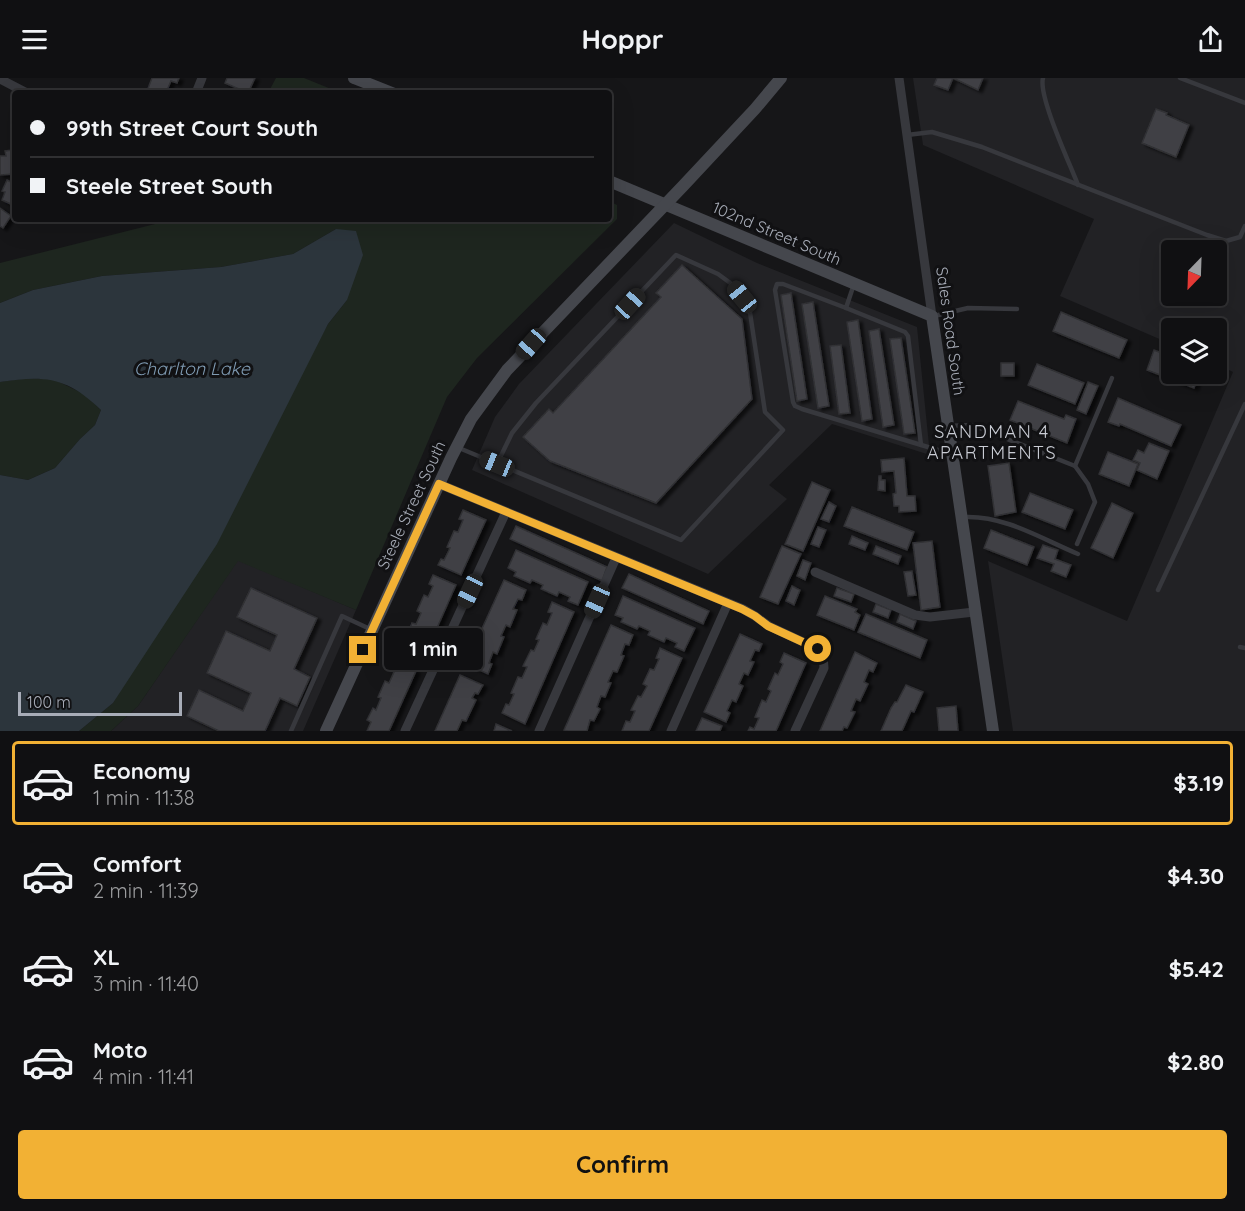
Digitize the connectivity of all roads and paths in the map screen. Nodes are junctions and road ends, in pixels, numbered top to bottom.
1 (354, 78) edge
2 (781, 78) edge
3 (899, 78) edge
4 (1043, 78) edge
5 (1180, 78) edge
6 (0, 79) edge
7 (21, 90) edge
8 (384, 90) edge
9 (1245, 103) edge
10 (907, 135) junction
11 (612, 182) edge
12 (1078, 185) junction
13 (666, 204) junction
14 (1245, 226) edge
15 (854, 284) junction
16 (846, 308) junction
17 (1017, 309) dead end
18 (932, 316) junction
19 (1112, 378) dead end
20 (1245, 404) edge
21 (948, 426) junction
22 (921, 445) junction
23 (456, 447) junction
24 (952, 454) junction
25 (497, 464) junction
26 (1075, 466) junction
27 (439, 484) junction
28 (507, 512) junction
29 (961, 517) junction
30 (1077, 544) dead end
31 (1078, 554) dead end
32 (616, 558) junction
33 (815, 572) dead end
34 (1158, 590) dead end
35 (728, 603) junction
36 (974, 612) junction
37 (372, 630) junction
38 (291, 731) edge
39 (326, 731) edge
40 (405, 731) edge
41 (539, 731) edge
42 (671, 731) edge
43 (795, 731) edge
44 (993, 731) edge

1 - 8 street
2 - 13 street, Steele Street South
3 - 10 street, Sales Road South
4 - 12 lane
5 - 9 lane
6 - 7 street
10 - 12 lane
10 - 18 street, Sales Road South
11 - 13 street, 102nd Street South
12 - 14 lane
13 - 15 street, 102nd Street South
13 - 23 street, Steele Street South
15 - 16 lane
15 - 18 street, 102nd Street South
16 - 22 lane
16 - 22 lane
17 - 18 lane
18 - 21 street, Sales Road South
19 - 26 lane
20 - 34 lane
21 - 24 street, Sales Road South
21 - 26 lane
22 - 24 lane
23 - 25 lane
23 - 27 street, Steele Street South
24 - 29 street, Sales Road South
25 - 25 lane
26 - 30 lane
27 - 28 street
27 - 37 street, Steele Street South
28 - 32 street
28 - 40 street
29 - 31 lane
29 - 36 street, Sales Road South
32 - 35 street
32 - 41 street
33 - 36 street
35 - 42 street
35 - 43 street
36 - 44 street, Sales Road South
37 - 38 lane
37 - 39 street, Steele Street South

